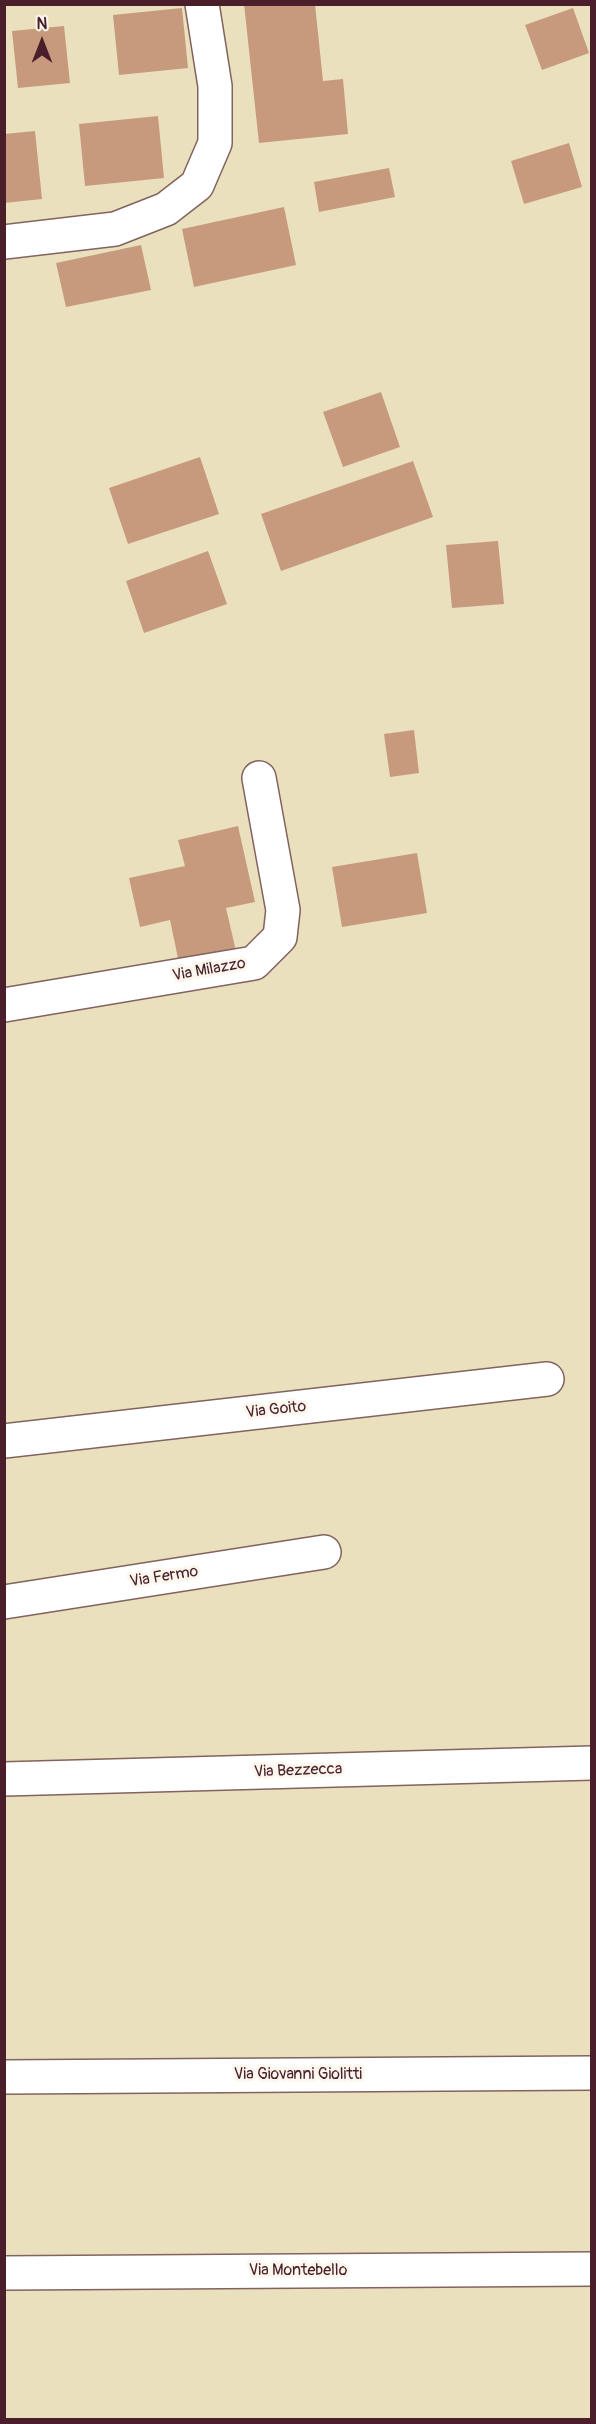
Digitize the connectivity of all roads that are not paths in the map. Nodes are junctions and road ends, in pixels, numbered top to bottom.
1 (202, 4) edge
2 (4, 242) edge
3 (259, 778) dead end
4 (4, 1005) edge
5 (547, 1380) dead end
6 (4, 1441) edge
7 (324, 1552) dead end
8 (4, 1602) edge
9 (591, 1763) edge
10 (4, 1779) edge
11 (591, 2073) edge
12 (4, 2077) edge
13 (591, 2269) edge
14 (4, 2273) edge

1 - 2 street
3 - 4 street, Via Milazzo
5 - 6 street, Via Goito
7 - 8 street, Via Fermo
9 - 10 street, Via Bezzecca
11 - 12 street, Via Giovanni Giolitti
13 - 14 street, Via Montebello

